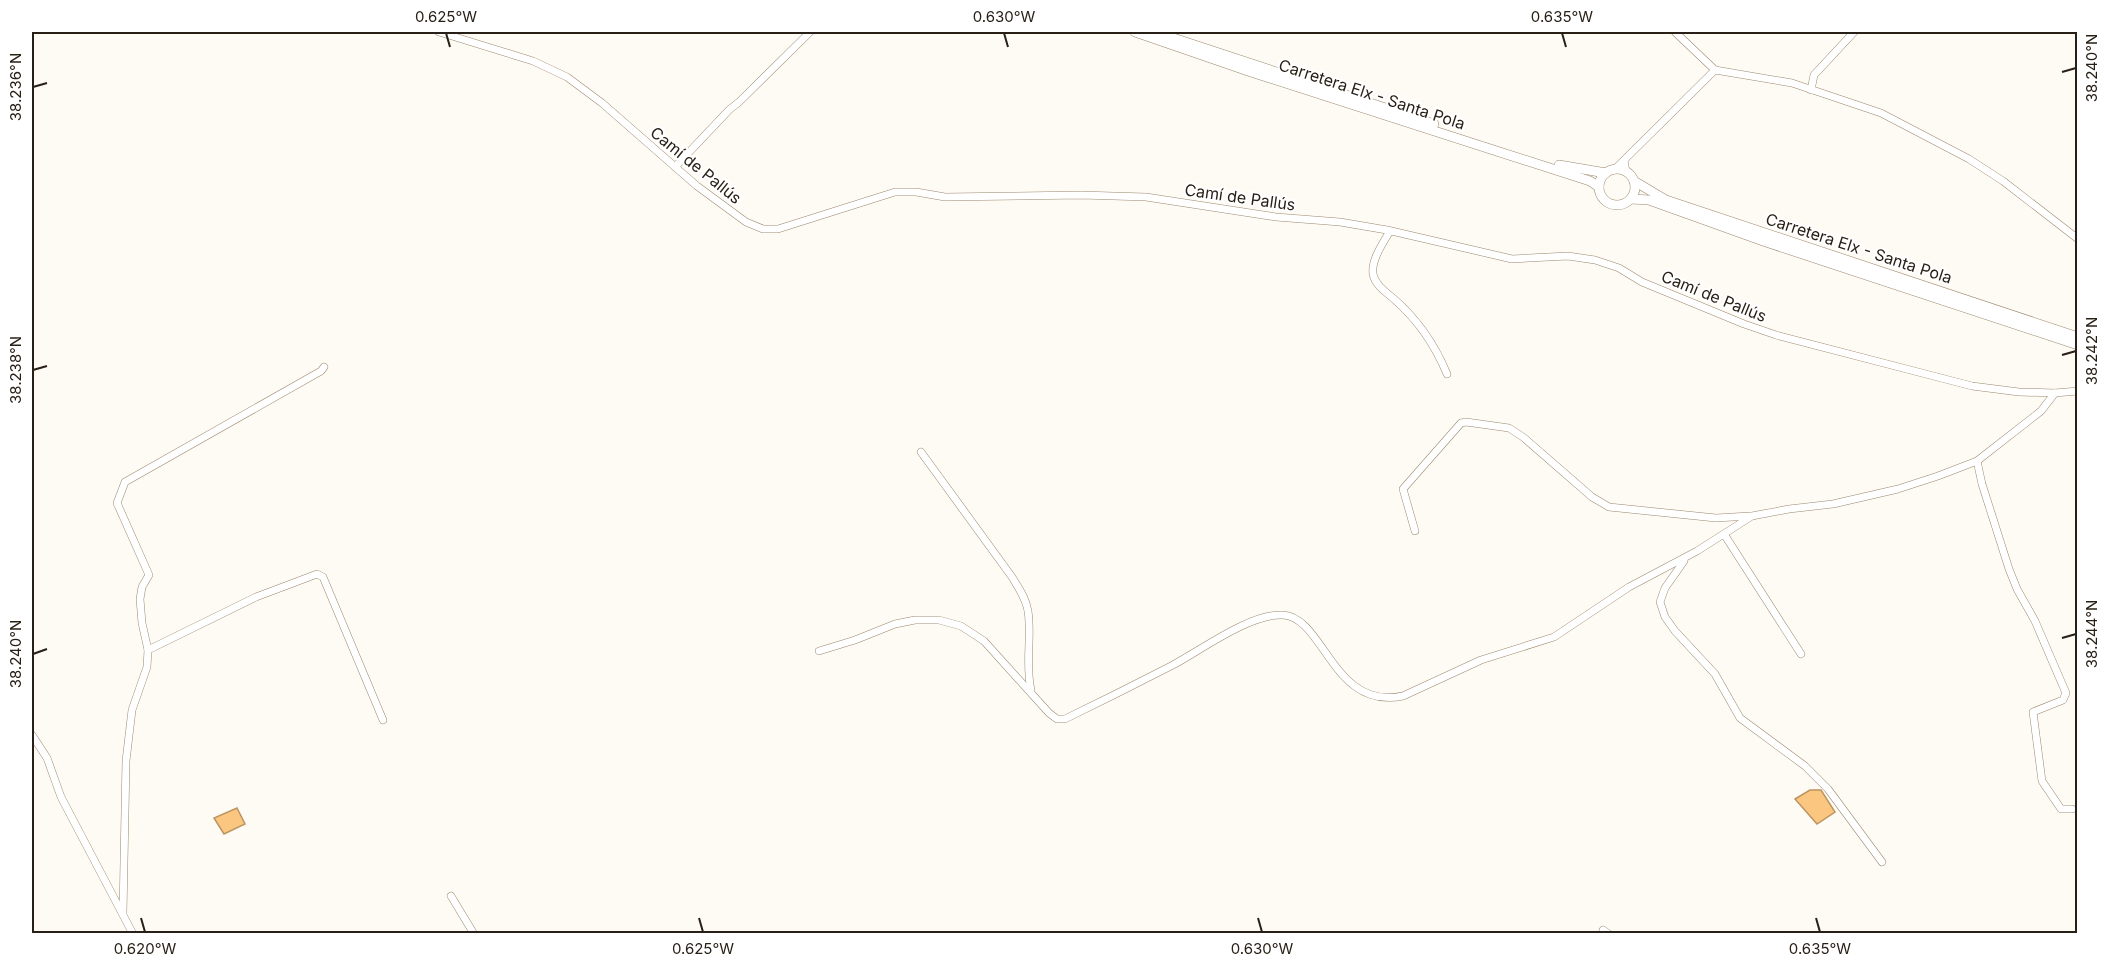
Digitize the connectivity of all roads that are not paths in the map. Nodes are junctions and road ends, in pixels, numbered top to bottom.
1 (439, 32) edge
2 (810, 32) edge
3 (1135, 32) edge
4 (1155, 32) edge
5 (1675, 32) edge
6 (1854, 32) edge
7 (1715, 69) junction
8 (1811, 90) junction
9 (1624, 161) junction
10 (675, 167) junction
11 (1610, 171) junction
12 (1626, 172) junction
13 (1634, 181) junction
14 (1599, 187) junction
15 (1630, 199) junction
16 (1389, 231) junction
17 (2078, 239) edge
18 (2078, 337) edge
19 (2078, 345) edge
20 (324, 367) dead end
21 (1447, 374) dead end
22 (2078, 391) edge
23 (2055, 393) junction
24 (921, 452) dead end
25 (1977, 460) junction
26 (1752, 516) junction
27 (1415, 531) dead end
28 (1724, 534) junction
29 (1688, 557) junction
30 (147, 650) junction
31 (819, 651) dead end
32 (1801, 654) dead end
33 (1031, 693) junction
34 (382, 720) dead end
35 (32, 735) edge
36 (2072, 808) dead end
37 (1882, 862) dead end
38 (451, 896) dead end
39 (123, 913) junction
40 (133, 933) edge
41 (474, 933) edge

1 - 10 street, Camí de Pallús
2 - 10 street
3 - 14 main road, Carretera Elx - Santa Pola
4 - 11 main road, Carretera Elx - Santa Pola
5 - 7 street
6 - 8 street
7 - 8 street
7 - 9 street
8 - 17 street
9 - 11 street
9 - 12 street
10 - 16 street, Camí de Pallús
11 - 12 main road
11 - 14 main road
12 - 13 main road
13 - 15 main road
13 - 18 main road, Carretera Elx - Santa Pola
14 - 15 main road
15 - 19 main road, Carretera Elx - Santa Pola
16 - 21 street
16 - 23 street, Camí de Pallús
20 - 30 street
22 - 23 street, Camí de Pallús
23 - 25 street
24 - 33 street
25 - 26 street
25 - 36 street
26 - 27 street
26 - 28 street
28 - 29 street
28 - 32 street
29 - 33 street
29 - 37 street
30 - 34 street
30 - 39 street
31 - 33 street
35 - 39 street
38 - 41 street
39 - 40 street

